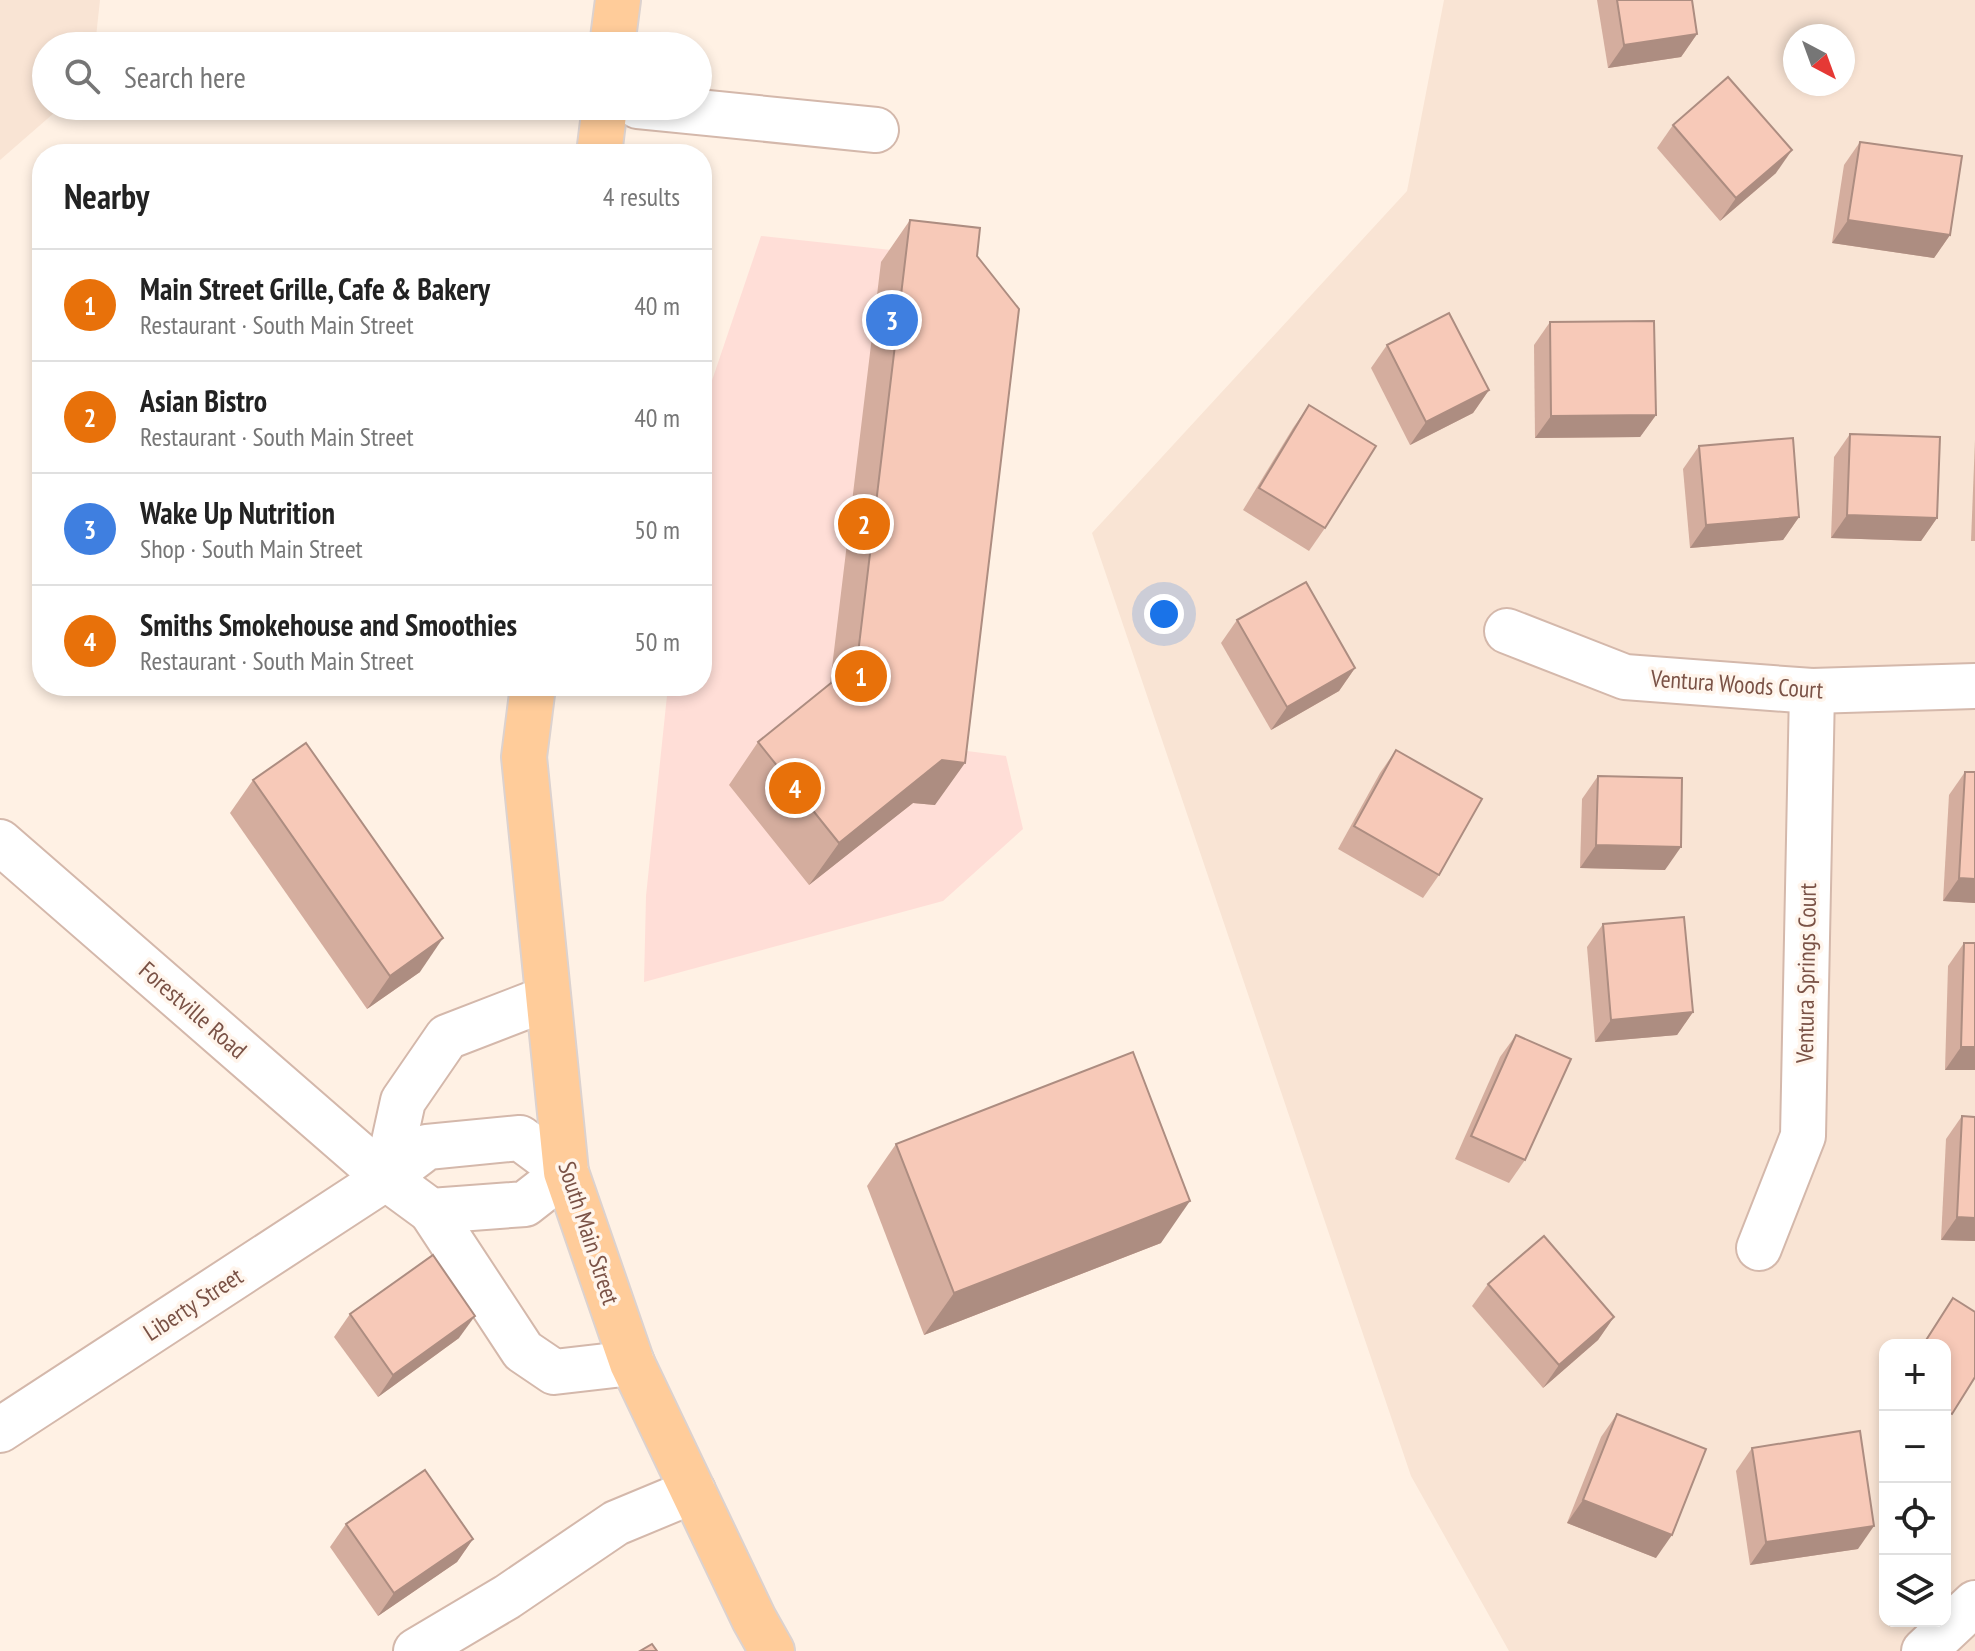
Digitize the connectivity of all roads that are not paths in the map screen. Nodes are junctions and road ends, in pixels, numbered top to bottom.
1 (618, 0) edge
2 (614, 32) edge
3 (712, 113) edge
4 (603, 120) edge
5 (876, 130) dead end
6 (600, 144) edge
7 (1507, 631) dead end
8 (1975, 686) edge
9 (1812, 691) junction
10 (532, 696) edge
11 (0, 842) edge
12 (548, 998) junction
13 (566, 1172) junction
14 (386, 1178) junction
15 (431, 1211) junction
16 (1759, 1248) dead end
17 (632, 1363) junction
18 (0, 1430) edge
19 (693, 1491) junction
20 (1975, 1603) edge
21 (416, 1651) edge
22 (772, 1651) edge
23 (1924, 1651) edge

1 - 2 main road
3 - 5 street
4 - 6 main road
7 - 9 street, Ventura Woods Court
8 - 9 street, Ventura Woods Court
9 - 16 street, Ventura Springs Court
10 - 12 main road, South Main Street
11 - 14 street, Forestville Road
12 - 13 main road, South Main Street
12 - 14 street
13 - 14 street
13 - 15 street
13 - 17 main road, South Main Street
14 - 15 street, Forestville Road
14 - 18 street, Liberty Street
15 - 17 street
17 - 19 main road, South Main Street
19 - 21 street
19 - 22 main road, South Main Street
20 - 23 street

